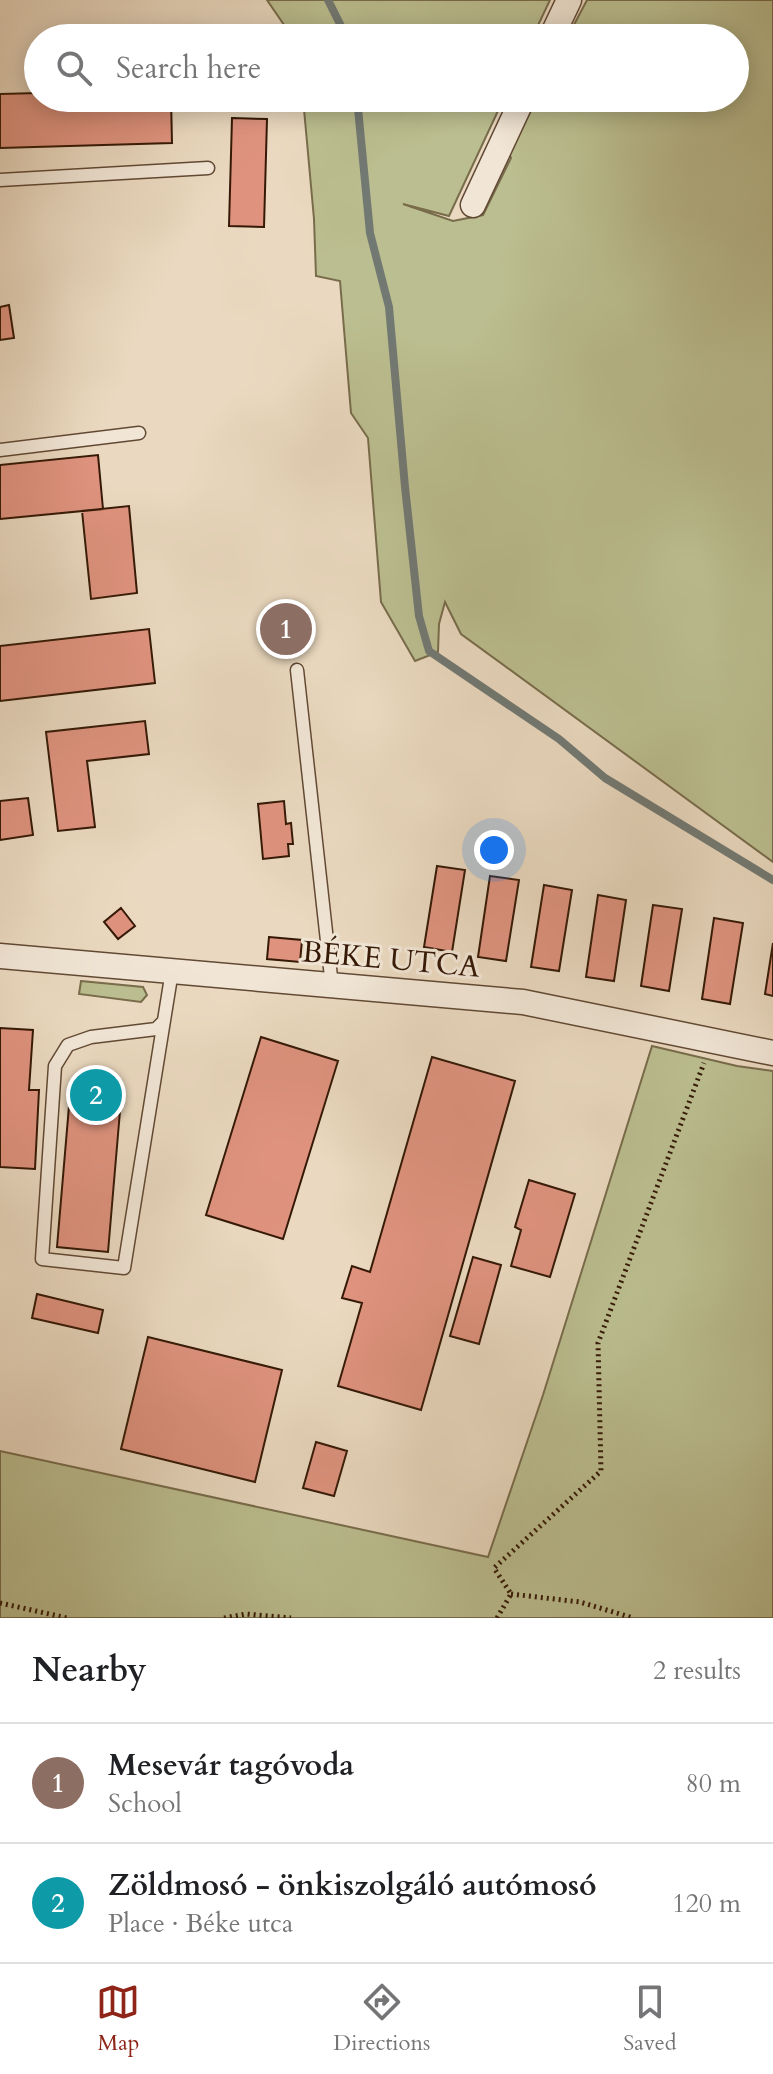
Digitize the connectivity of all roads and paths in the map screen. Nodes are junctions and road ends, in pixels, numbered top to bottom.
1 (569, 0) edge
2 (558, 24) edge
3 (516, 112) edge
4 (208, 168) dead end
5 (0, 180) edge
6 (473, 205) dead end
7 (139, 433) dead end
8 (0, 450) edge
9 (297, 670) dead end
10 (0, 956) edge
11 (172, 971) junction
12 (332, 986) junction
13 (164, 1021) junction
14 (713, 1039) junction
15 (773, 1053) edge
16 (511, 1594) junction
17 (0, 1603) edge
18 (67, 1618) edge
19 (224, 1618) edge
20 (291, 1618) edge
21 (497, 1618) edge
22 (633, 1618) edge

1 - 2 street
3 - 6 street
4 - 5 lane
7 - 8 lane
9 - 12 lane
10 - 11 street, BÉKE UTCA
11 - 12 street, BÉKE UTCA
11 - 13 lane
12 - 14 street, BÉKE UTCA
13 - 13 lane
14 - 15 street, BÉKE UTCA
14 - 16 path
16 - 21 path
16 - 22 path
17 - 18 path
19 - 20 path

